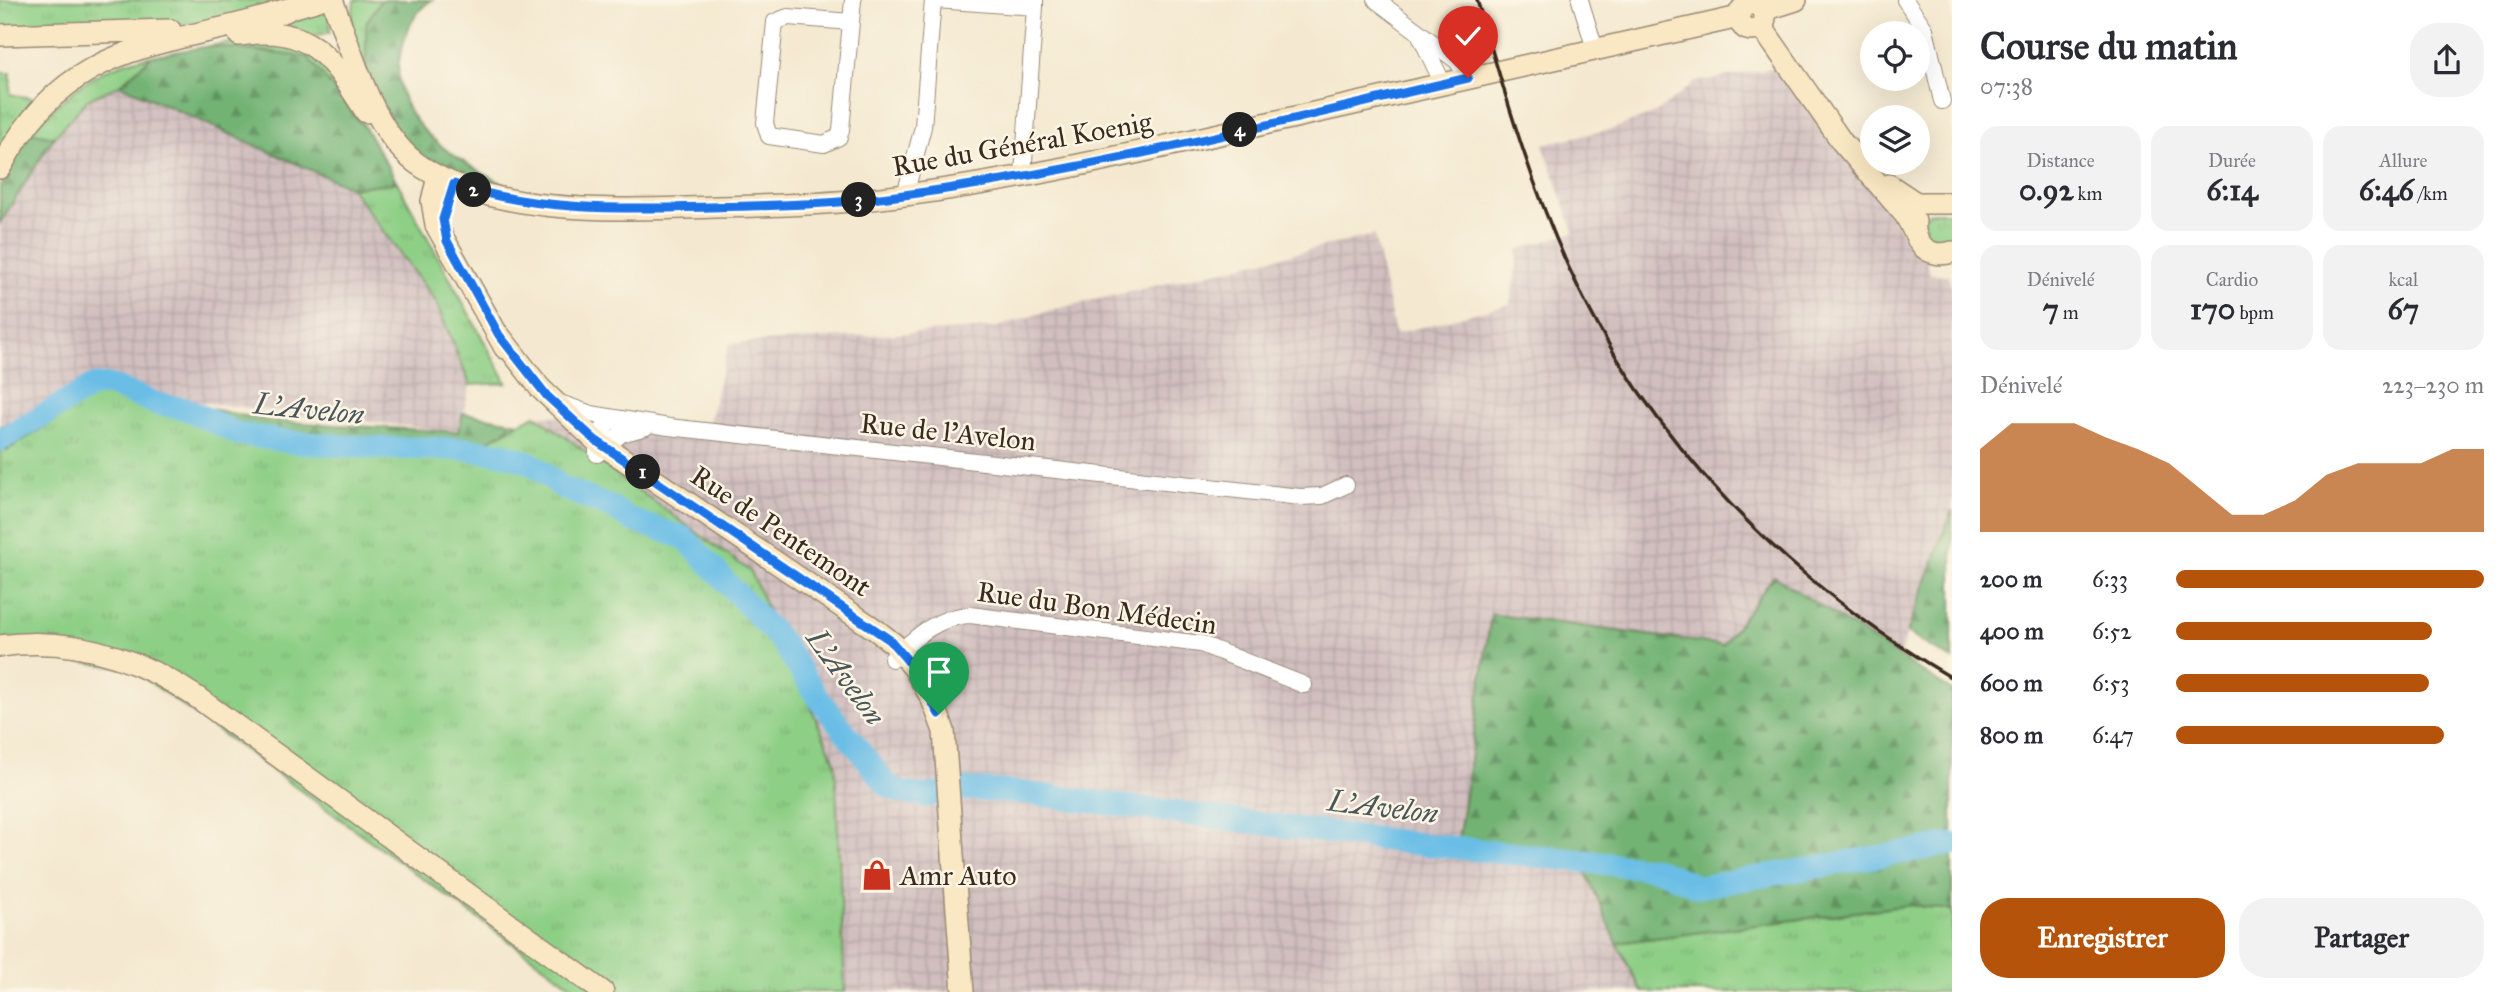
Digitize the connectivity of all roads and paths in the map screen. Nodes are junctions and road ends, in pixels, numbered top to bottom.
1 (319, 0) edge
2 (332, 0) edge
3 (853, 0) edge
4 (935, 0) edge
5 (1376, 0) edge
6 (1580, 0) edge
7 (1796, 0) edge
8 (1905, 0) edge
9 (1035, 4) edge
10 (285, 11) junction
11 (1751, 11) edge
12 (851, 22) junction
13 (341, 23) junction
14 (1416, 28) junction
15 (0, 36) edge
16 (306, 41) junction
17 (1595, 49) junction
18 (130, 51) junction
19 (1468, 78) junction
20 (1443, 84) junction
21 (1942, 102) dead end
22 (408, 157) junction
23 (1859, 163) junction
24 (0, 168) edge
25 (1023, 176) junction
26 (446, 181) junction
27 (905, 195) junction
28 (1942, 203) edge
29 (1915, 234) junction
30 (1952, 252) edge
31 (499, 335) junction
32 (547, 396) junction
33 (620, 419) junction
34 (669, 427) junction
35 (600, 447) junction
36 (1346, 485) dead end
37 (0, 646) edge
38 (896, 655) junction
39 (1304, 685) dead end
40 (603, 992) edge
41 (963, 992) edge

1 - 10 street
2 - 13 street
3 - 12 street
4 - 9 street
4 - 27 street
5 - 14 street
6 - 17 street
7 - 11 street, Rue du Général Koenig
8 - 21 street
9 - 25 street
10 - 15 street
10 - 18 street
11 - 17 street, Rue du Général Koenig
11 - 23 street
12 - 12 street
13 - 16 street
13 - 22 street
14 - 19 street
14 - 20 street
15 - 18 street
16 - 18 street
16 - 22 street
17 - 19 street, Rue du Général Koenig
18 - 24 street
19 - 20 street, Rue du Général Koenig
20 - 25 street, Rue du Général Koenig
22 - 26 street
23 - 28 street
23 - 29 street
25 - 27 street, Rue du Général Koenig
26 - 27 street, Rue du Général Koenig
26 - 31 street, Rue de Pentemont
28 - 29 street
29 - 30 street
31 - 32 street, Rue de Pentemont
31 - 35 street, Rue de Pentemont
32 - 33 street, Rue de l'Avelon
32 - 35 street, Rue de Pentemont
33 - 34 street, Rue de l'Avelon
33 - 35 street
34 - 35 street
34 - 36 street, Rue de l'Avelon
35 - 38 street, Rue de Pentemont
37 - 40 street
38 - 39 street, Rue du Bon Médecin
38 - 41 street, Rue de Pentemont

